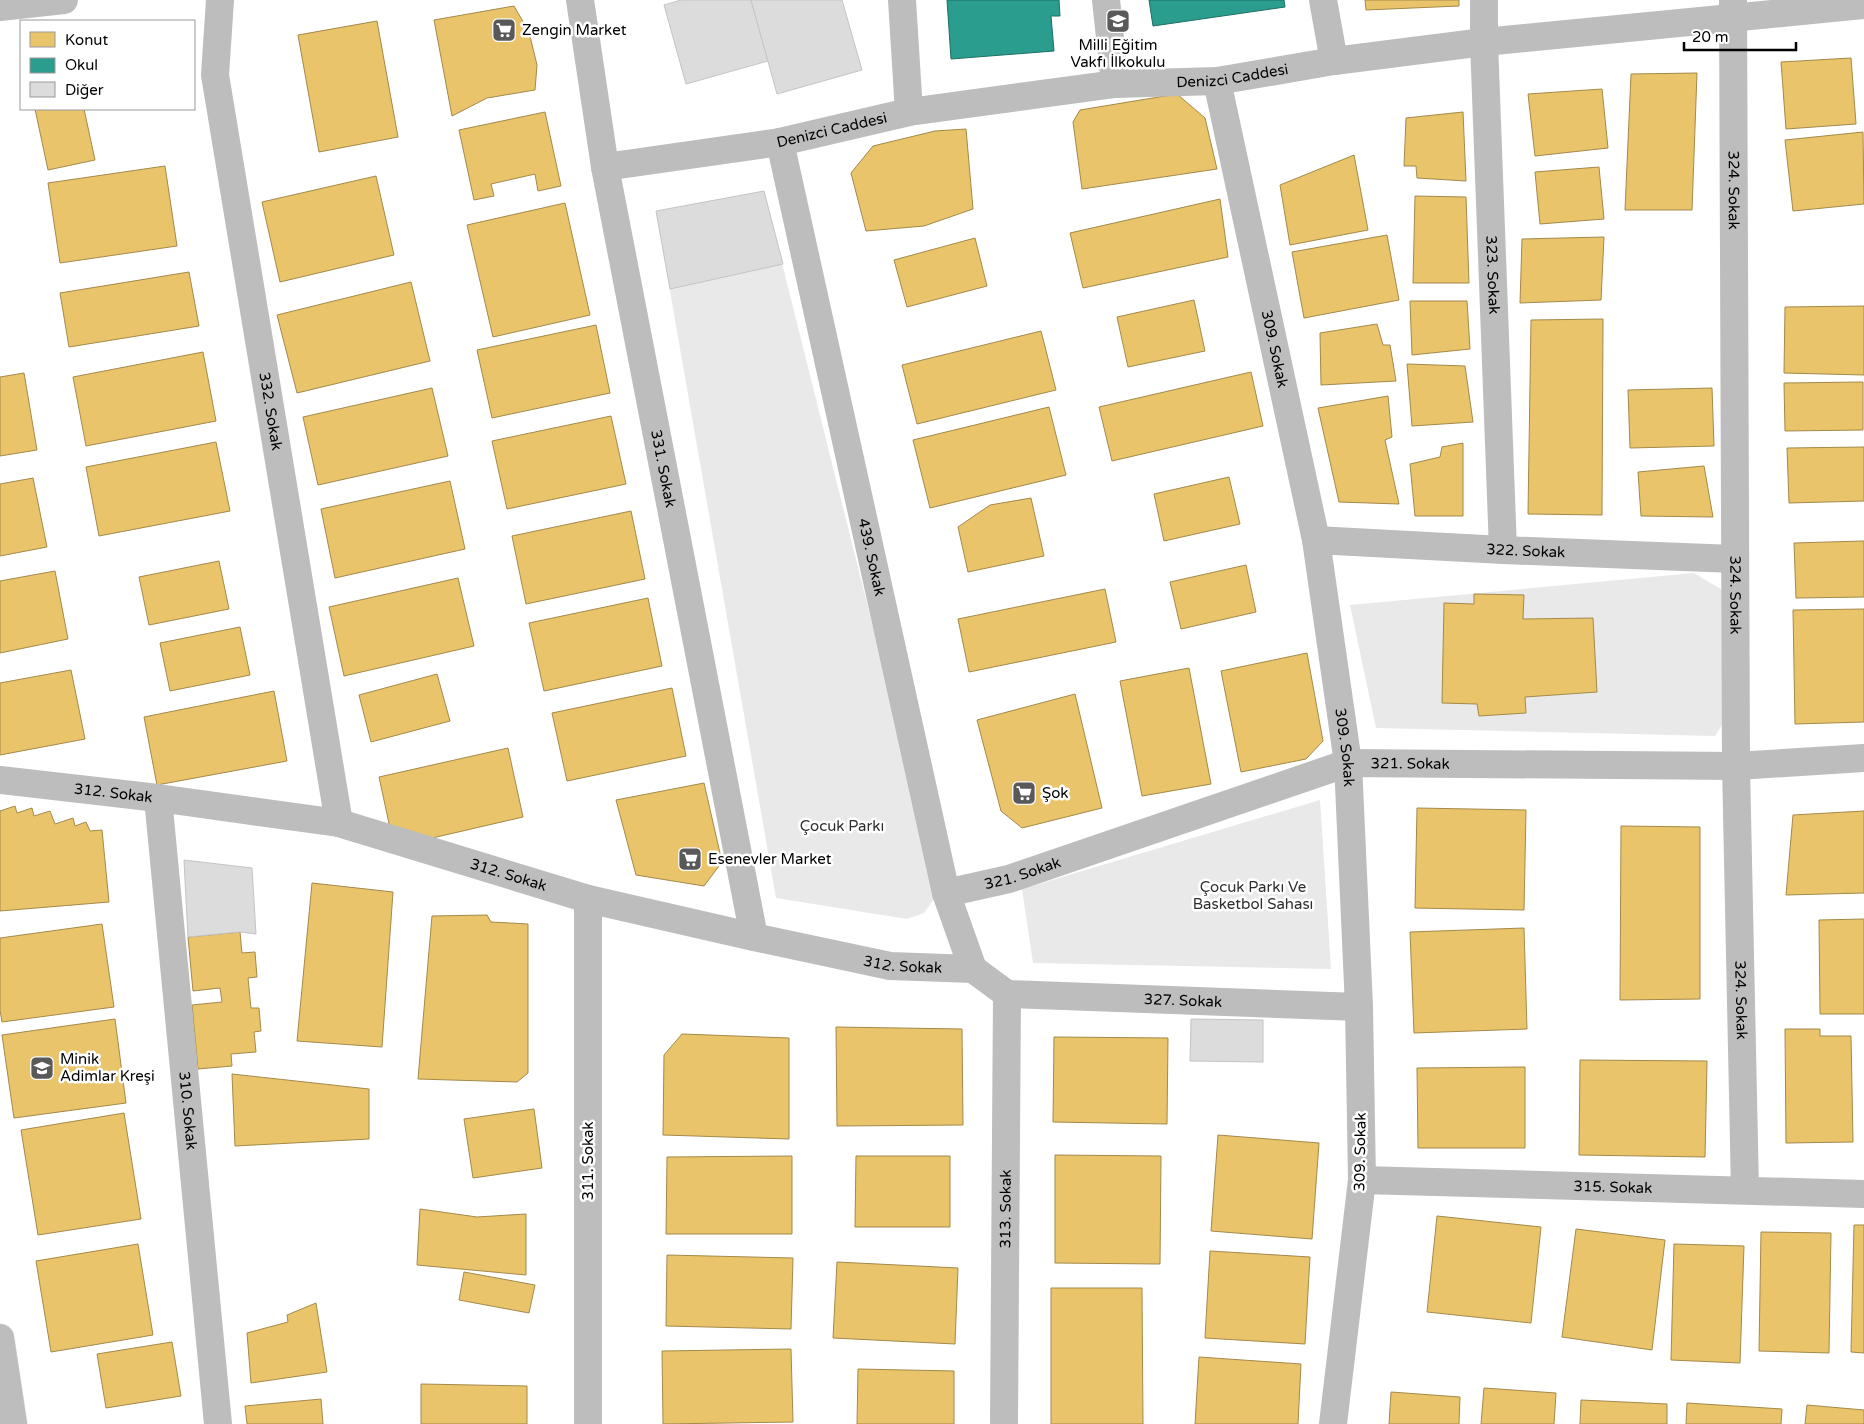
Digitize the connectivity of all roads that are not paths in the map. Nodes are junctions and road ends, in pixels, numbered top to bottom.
1 (64, 0) edge
2 (220, 0) edge
3 (580, 0) edge
4 (902, 0) edge
5 (1106, 0) edge
6 (1323, 0) edge
7 (1484, 0) edge
8 (1864, 5) edge
9 (0, 6) edge
10 (1733, 10) edge
11 (1484, 42) junction
12 (1334, 61) junction
13 (1217, 81) junction
14 (1115, 84) junction
15 (909, 112) junction
16 (780, 142) junction
17 (605, 167) junction
18 (1316, 540) junction
19 (1503, 550) junction
20 (1734, 559) junction
21 (1864, 758) edge
22 (1348, 764) junction
23 (1736, 766) junction
24 (0, 780) edge
25 (158, 798) junction
26 (339, 823) junction
27 (946, 893) junction
28 (588, 899) junction
29 (754, 937) junction
30 (974, 969) junction
31 (1007, 994) junction
32 (1359, 1007) junction
33 (1362, 1180) junction
34 (1745, 1190) junction
35 (1864, 1194) edge
36 (0, 1338) edge
37 (13, 1424) edge
38 (218, 1424) edge
39 (588, 1424) edge
40 (1004, 1424) edge
41 (1333, 1424) edge

1 - 9 street
2 - 26 street, 332. Sokak
3 - 17 street, 331. Sokak
4 - 15 street
5 - 14 street
6 - 12 street
7 - 11 street, 323. Sokak
8 - 10 street, Denizci Caddesi
10 - 11 street, Denizci Caddesi
10 - 20 street, 324. Sokak
11 - 12 street, Denizci Caddesi
11 - 19 street, 323. Sokak
12 - 13 street, Denizci Caddesi
13 - 14 street, Denizci Caddesi
13 - 18 street, 309. Sokak
14 - 15 street, Denizci Caddesi
15 - 16 street, Denizci Caddesi
16 - 17 street, Denizci Caddesi
16 - 27 street, 439. Sokak
17 - 29 street, 331. Sokak
18 - 19 street, 322. Sokak
18 - 22 street, 309. Sokak
19 - 20 street, 322. Sokak
20 - 23 street, 324. Sokak
21 - 23 street, 321. Sokak
22 - 23 street, 321. Sokak
22 - 27 street, 321. Sokak
22 - 32 street, 309. Sokak
23 - 34 street, 324. Sokak
24 - 25 street, 312. Sokak
25 - 26 street, 312. Sokak
25 - 38 street, 310. Sokak
26 - 28 street, 312. Sokak
27 - 30 street, 439. Sokak
28 - 29 street, 312. Sokak
28 - 39 street, 311. Sokak
29 - 30 street, 312. Sokak
30 - 31 street
31 - 32 street, 327. Sokak
31 - 40 street, 313. Sokak
32 - 33 street, 309. Sokak
33 - 34 street, 315. Sokak
33 - 41 street, 309. Sokak
34 - 35 street, 315. Sokak
36 - 37 street

